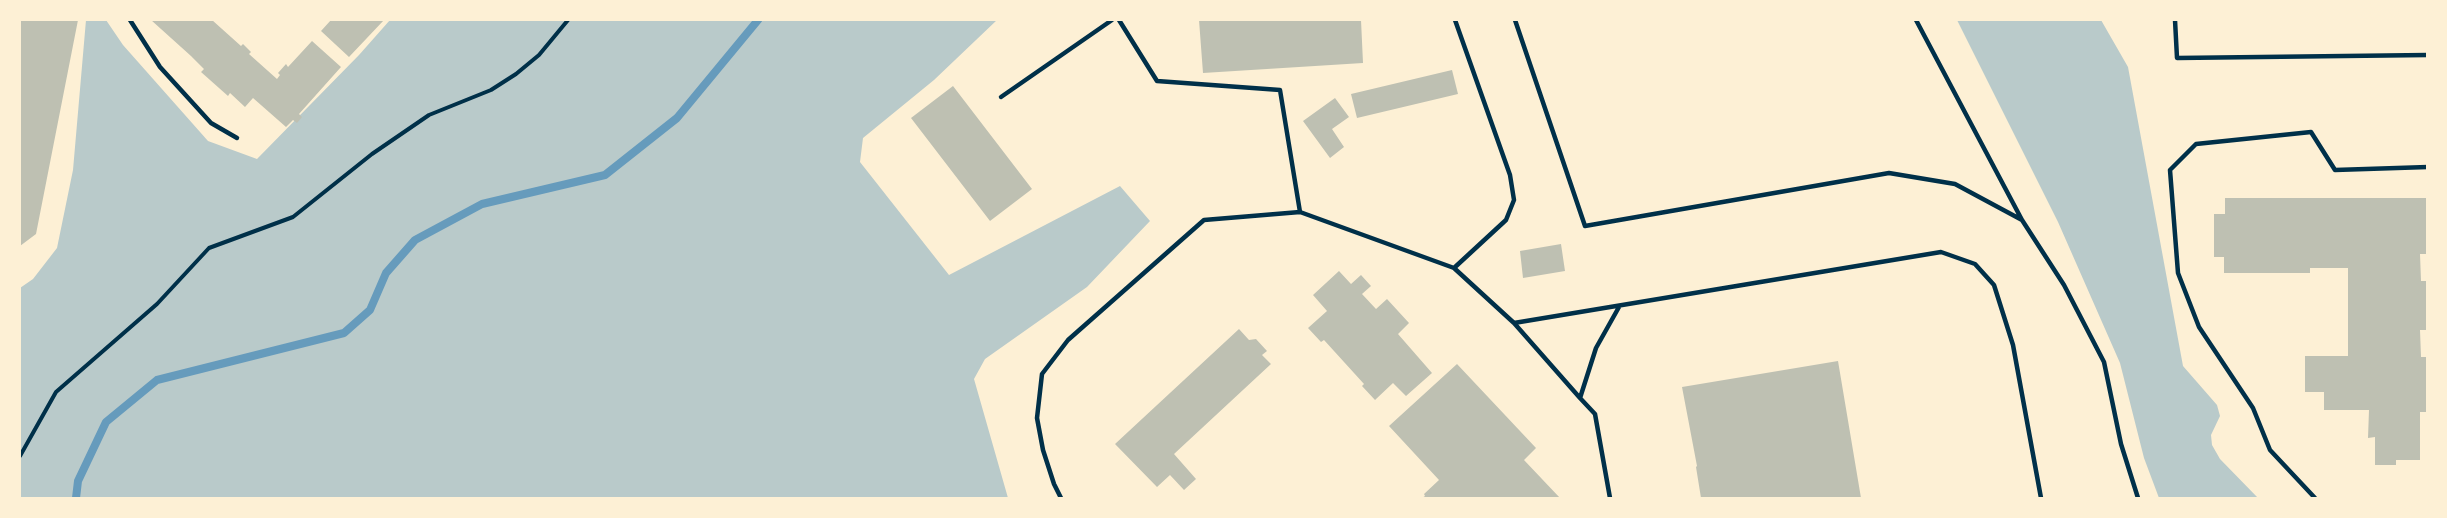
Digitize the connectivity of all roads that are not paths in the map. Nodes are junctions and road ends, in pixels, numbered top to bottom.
1 (130, 20) edge
2 (1112, 20) edge
3 (1119, 20) edge
4 (1455, 20) edge
5 (1515, 20) edge
6 (1916, 20) edge
7 (2175, 20) edge
8 (2427, 55) edge
9 (1002, 97) dead end
10 (237, 138) dead end
11 (2427, 167) edge
12 (1300, 212) junction
13 (2022, 219) junction
14 (1454, 268) junction
15 (1619, 306) junction
16 (1514, 323) junction
17 (1580, 398) junction
18 (1061, 498) edge
19 (1610, 498) edge
20 (2041, 498) edge
21 (2138, 498) edge
22 (2315, 498) edge

1 - 10 lane
2 - 9 lane
3 - 12 lane
4 - 14 lane
5 - 13 lane
6 - 13 lane
7 - 8 lane
11 - 22 lane
12 - 14 lane
12 - 18 lane
13 - 21 lane
14 - 16 lane
15 - 16 lane
15 - 17 lane
15 - 20 lane
16 - 17 lane
17 - 19 lane

